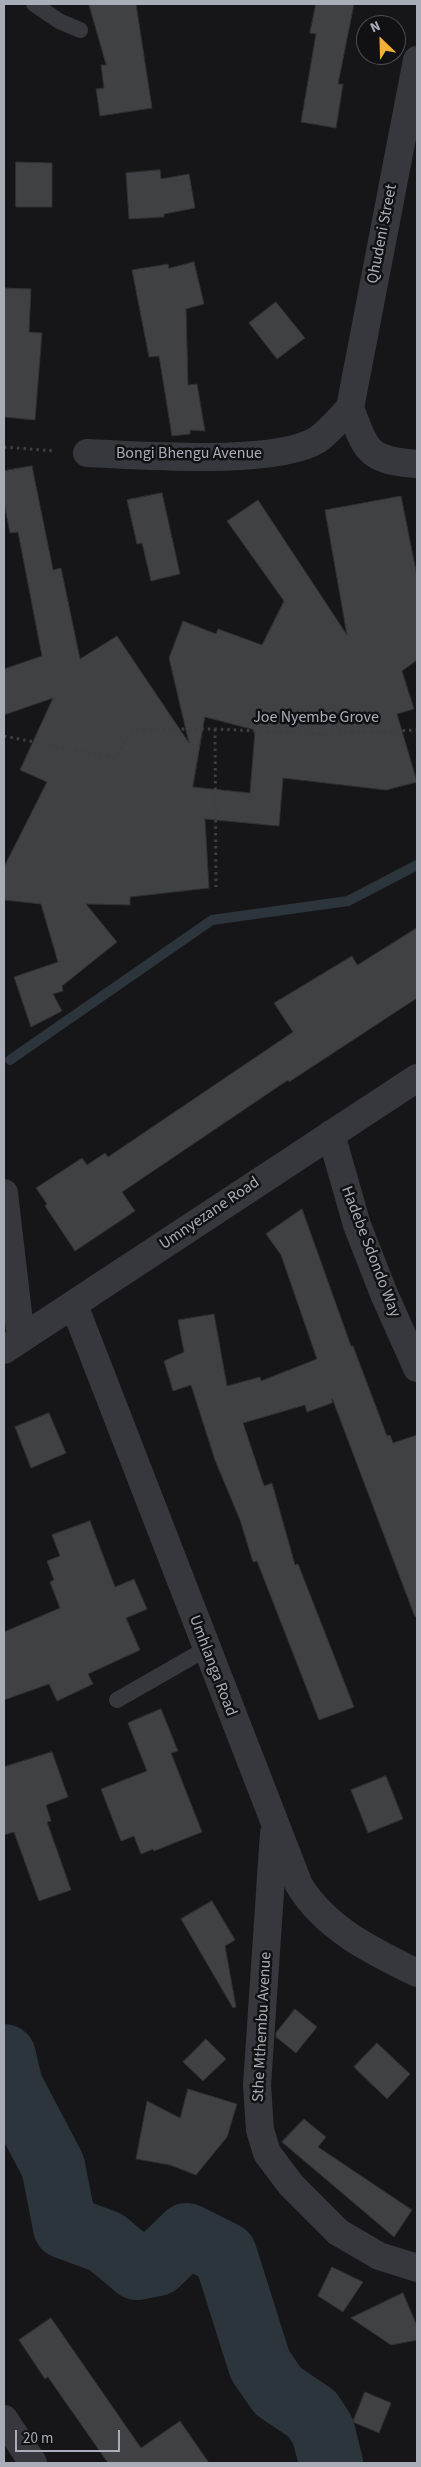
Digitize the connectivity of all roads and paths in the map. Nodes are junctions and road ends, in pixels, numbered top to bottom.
1 (34, 4) edge
2 (80, 30) dead end
3 (417, 60) edge
4 (350, 408) junction
5 (4, 447) edge
6 (87, 453) joint
7 (417, 464) edge
8 (215, 729) junction
9 (417, 730) edge
10 (4, 736) edge
11 (216, 887) dead end
12 (417, 1078) edge
13 (331, 1134) junction
14 (4, 1193) edge
15 (74, 1305) junction
16 (12, 1344) edge
17 (417, 1368) edge
18 (206, 1649) junction
19 (117, 1700) dead end
20 (274, 1827) junction
21 (417, 1972) edge
22 (417, 2268) edge
23 (4, 2419) edge
24 (32, 2463) edge

1 - 2 lane
3 - 4 street, Qhudeni Street
4 - 6 street, Bongi Bhengu Avenue
4 - 7 street
5 - 6 path
8 - 9 path, Joe Nyembe Grove
8 - 10 path, Joe Nyembe Grove
8 - 11 path
12 - 13 street, Umnyezane Road
13 - 15 street, Umnyezane Road
13 - 17 street, Hadebe Sdondo Way
14 - 16 street
15 - 16 street, Umnyezane Road
15 - 18 street, Umhlanga Road
18 - 19 lane
18 - 20 street, Umhlanga Road
20 - 21 street, Umhlanga Road
20 - 22 street, Sthe Mthembu Avenue
23 - 24 street

